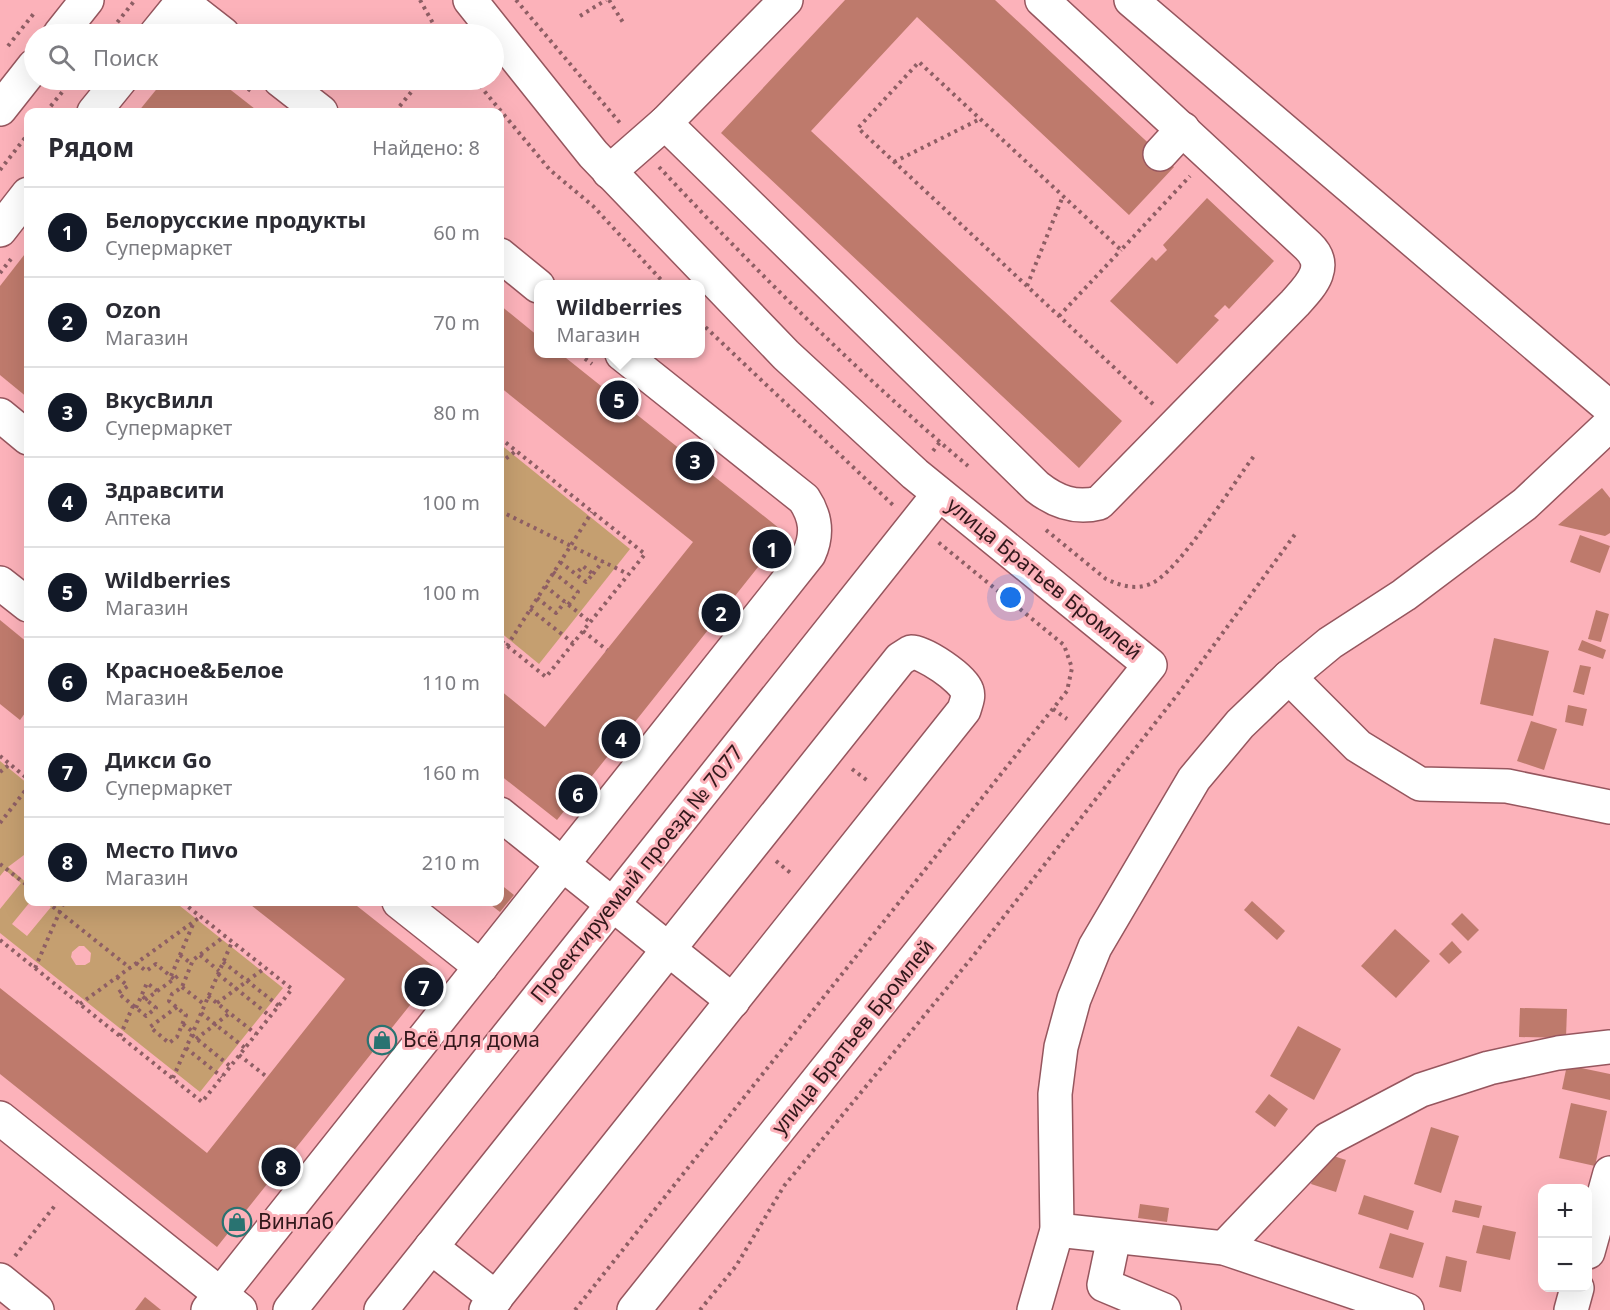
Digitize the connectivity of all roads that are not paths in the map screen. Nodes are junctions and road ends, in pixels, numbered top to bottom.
1 (87, 0) edge
2 (470, 0) edge
3 (786, 0) edge
4 (1042, 0) edge
5 (1131, 0) edge
6 (68, 24) edge
7 (164, 24) edge
8 (210, 24) edge
9 (488, 24) edge
10 (504, 44) edge
11 (24, 79) edge
12 (112, 90) edge
13 (293, 90) edge
14 (97, 108) edge
15 (316, 108) edge
16 (0, 109) edge
17 (665, 123) junction
18 (1183, 129) junction
19 (1160, 154) dead end
20 (609, 172) junction
21 (24, 199) edge
22 (0, 230) edge
23 (504, 258) edge
24 (534, 283) edge
25 (610, 361) edge
26 (1610, 408) edge
27 (0, 415) edge
28 (1610, 424) edge
29 (24, 435) edge
30 (939, 494) junction
31 (0, 583) edge
32 (24, 602) edge
33 (1289, 677) junction
34 (1610, 807) edge
35 (504, 817) edge
36 (562, 865) junction
37 (613, 905) junction
38 (404, 906) edge
39 (668, 949) junction
40 (481, 967) junction
41 (733, 1001) junction
42 (1610, 1047) edge
43 (0, 1118) edge
44 (1610, 1173) edge
45 (1057, 1230) junction
46 (1114, 1237) junction
47 (1591, 1238) edge
48 (431, 1247) junction
49 (1224, 1248) junction
50 (7, 1269) edge
51 (1576, 1292) edge
52 (491, 1304) edge
53 (223, 1305) edge
54 (37, 1310) edge
55 (290, 1310) edge
56 (381, 1310) edge
57 (634, 1310) edge
58 (1034, 1310) edge
59 (1164, 1310) edge
60 (1407, 1310) edge
61 (1571, 1310) edge

1 - 6 street
2 - 9 street, улица Братьев Бромлей
3 - 17 street
4 - 18 street
5 - 26 street
7 - 8 street
10 - 20 street, улица Братьев Бромлей
11 - 16 street
12 - 14 street
13 - 15 street
17 - 18 street
17 - 20 street
18 - 19 street
20 - 30 street, улица Братьев Бромлей
21 - 22 street
23 - 24 street
25 - 36 street
27 - 29 street
28 - 33 street
30 - 37 street, Проектируемый проезд № 7077
30 - 57 street, улица Братьев Бромлей
31 - 32 street
33 - 34 street
33 - 45 street
35 - 36 street
36 - 37 street
36 - 40 street
37 - 39 street
37 - 55 street, Проектируемый проезд № 7077
38 - 40 street
39 - 41 street
39 - 41 street
39 - 48 street
40 - 53 street
41 - 52 street
42 - 49 street
43 - 53 street
44 - 47 street
45 - 46 street
45 - 58 street
46 - 49 street
46 - 59 street
48 - 52 street
48 - 56 street
49 - 60 street
50 - 54 street
51 - 61 street

